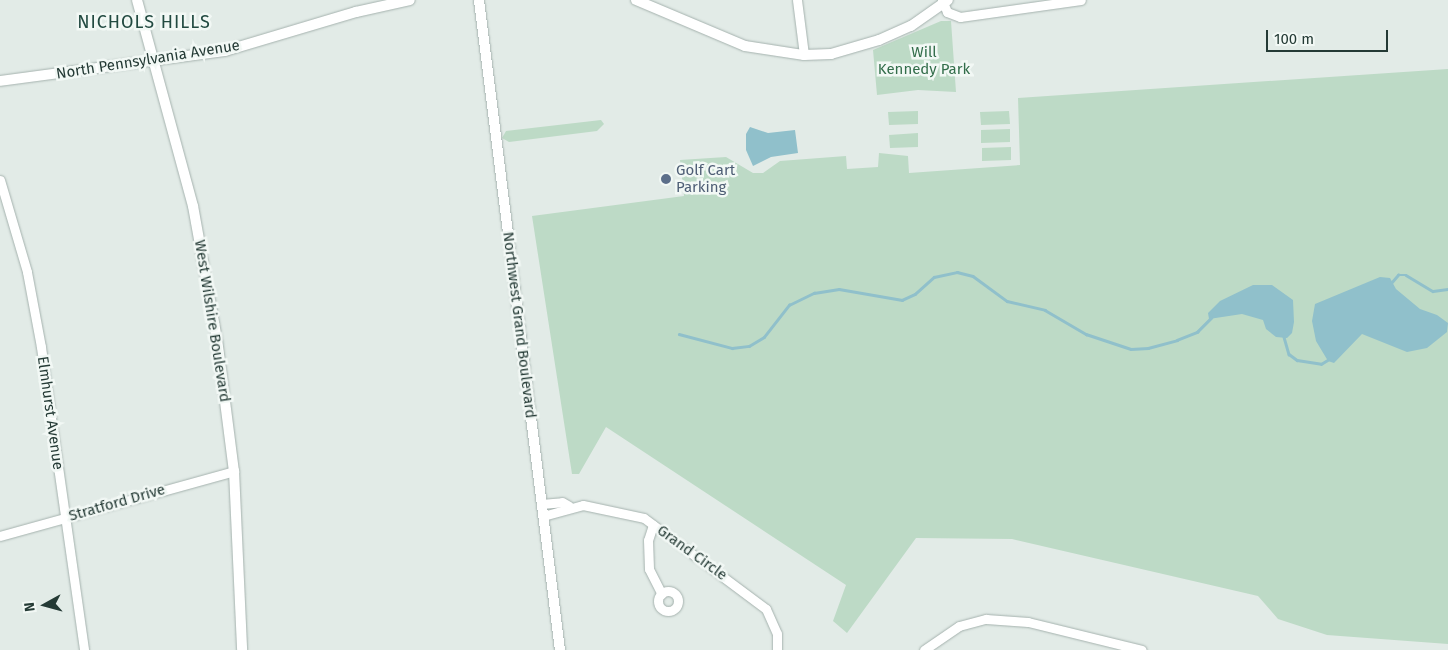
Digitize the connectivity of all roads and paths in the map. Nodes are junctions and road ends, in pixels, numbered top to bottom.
1 (137, 0) edge
2 (410, 0) edge
3 (479, 0) edge
4 (636, 0) edge
5 (797, 0) edge
6 (1081, 0) edge
7 (944, 2) edge
8 (804, 55) junction
9 (154, 62) junction
10 (0, 81) edge
11 (0, 180) edge
12 (234, 471) junction
13 (541, 504) junction
14 (568, 506) junction
15 (543, 516) junction
16 (65, 518) junction
17 (653, 525) junction
18 (0, 536) edge
19 (662, 594) dead end
20 (1127, 648) edge
21 (84, 650) edge
22 (242, 650) edge
23 (560, 650) edge
24 (777, 650) edge
25 (924, 650) edge
26 (1142, 650) edge

1 - 9 street, West Wilshire Boulevard
2 - 9 street, North Pennsylvania Avenue
3 - 13 street, Northwest Grand Boulevard
4 - 8 street
5 - 8 street
6 - 7 street
7 - 8 street
9 - 10 street, North Pennsylvania Avenue
9 - 12 street, West Wilshire Boulevard
11 - 16 street, Elmhurst Avenue
12 - 16 street, Stratford Drive
12 - 22 street, West Wilshire Boulevard
13 - 14 street, Grand Circle
13 - 15 street, Northwest Grand Boulevard
14 - 15 street, Grand Circle
14 - 17 street, Grand Circle
15 - 23 street, Northwest Grand Boulevard
16 - 18 street, Stratford Drive
16 - 21 street, Elmhurst Avenue
17 - 19 street
17 - 24 street, Grand Circle
20 - 25 street
20 - 26 street

